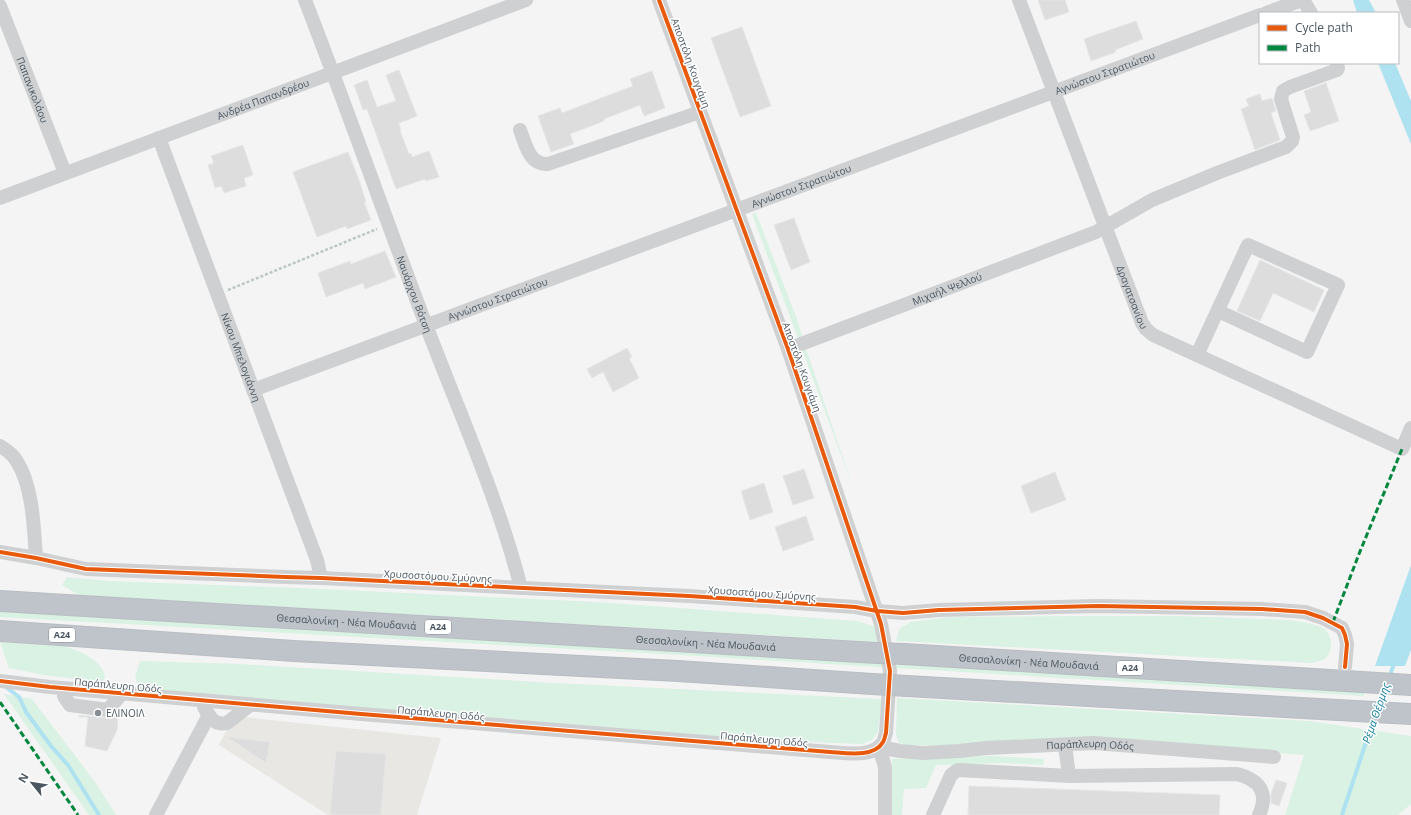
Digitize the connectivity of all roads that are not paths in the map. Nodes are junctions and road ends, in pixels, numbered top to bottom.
1 (305, 0) edge
2 (526, 0) edge
3 (659, 0) edge
4 (1019, 0) edge
5 (1302, 0) edge
6 (1403, 0) edge
7 (0, 6) edge
8 (1269, 12) edge
9 (1310, 12) edge
10 (1259, 15) edge
11 (1411, 21) edge
12 (1337, 64) edge
13 (333, 72) junction
14 (1054, 92) junction
15 (700, 112) junction
16 (520, 130) dead end
17 (159, 138) junction
18 (65, 173) junction
19 (0, 198) edge
20 (736, 210) junction
21 (1105, 228) junction
22 (1218, 311) junction
23 (426, 326) junction
24 (788, 349) junction
25 (1197, 355) junction
26 (253, 390) junction
27 (1411, 428) edge
28 (0, 446) edge
29 (0, 552) edge
30 (36, 558) junction
31 (321, 578) junction
32 (867, 581) junction
33 (521, 588) junction
34 (0, 601) edge
35 (855, 607) junction
36 (877, 611) junction
37 (6, 631) edge
38 (1350, 674) junction
39 (0, 681) edge
40 (1411, 685) edge
41 (122, 693) junction
42 (64, 696) dead end
43 (200, 700) junction
44 (250, 704) junction
45 (1405, 714) edge
46 (208, 715) junction
47 (1065, 744) junction
48 (879, 746) junction
49 (1274, 758) dead end
50 (1069, 776) junction
51 (156, 815) edge
52 (885, 815) edge
53 (932, 815) edge
54 (1259, 815) edge

1 - 13 street, Ναυάρχου Βότση
2 - 13 street, Ανδρέα Παπανδρέου
3 - 15 street, Αποστόλη Κουγιάμη
4 - 14 street, Δραγατσανίου
5 - 8 street
5 - 9 street
6 - 11 street
7 - 18 street, Παπανικολάου
10 - 14 street, Αγνώστου Στρατιώτου
12 - 21 street, Μιχαήλ Ψελλού
13 - 17 street, Ανδρέα Παπανδρέου
13 - 23 street, Ναυάρχου Βότση
14 - 20 street, Αγνώστου Στρατιώτου
14 - 21 street, Δραγατσανίου
15 - 16 street
15 - 20 street, Αποστόλη Κουγιάμη
17 - 18 street, Ανδρέα Παπανδρέου
17 - 26 street, Νίκου Μπελογιάννη
18 - 19 street, Ανδρέα Παπανδρέου
20 - 23 street, Αγνώστου Στρατιώτου
20 - 24 street, Αποστόλη Κουγιάμη
21 - 24 street, Μιχαήλ Ψελλού
21 - 25 street, Δραγατσανίου
22 - 22 street
22 - 25 street
23 - 26 street, Αγνώστου Στρατιώτου
23 - 33 street, Ναυάρχου Βότση
24 - 32 street, Αποστόλη Κουγιάμη
25 - 27 street, Δραγατσανίου
26 - 31 street, Νίκου Μπελογιάννη
28 - 30 street
29 - 30 street, Χρυσοστόμου Σμύρνης
30 - 31 street, Χρυσοστόμου Σμύρνης
31 - 33 street, Χρυσοστόμου Σμύρνης
32 - 35 street
32 - 36 street, Αποστόλη Κουγιάμη
33 - 35 street, Χρυσοστόμου Σμύρνης
34 - 38 highway, Θεσσαλονίκη - Νέα Μουδανιά / Α24, bridge
35 - 36 street, Χρυσοστόμου Σμύρνης
36 - 38 street, Χρυσοστόμου Σμύρνης
36 - 48 street, Αποστόλη Κουγιάμη
37 - 45 highway, Α24, bridge
38 - 40 highway, Θεσσαλονίκη - Νέα Μουδανιά / Α24
39 - 41 street, Παράπλευρη Οδός
41 - 42 street
41 - 43 street, Παράπλευρη Οδός
43 - 44 street, Παράπλευρη Οδός
43 - 46 street
44 - 46 street
44 - 48 street, Παράπλευρη Οδός
46 - 51 street
47 - 48 street, Παράπλευρη Οδός
47 - 49 street, Παράπλευρη Οδός
47 - 50 street
48 - 52 street
50 - 53 street
50 - 54 street

